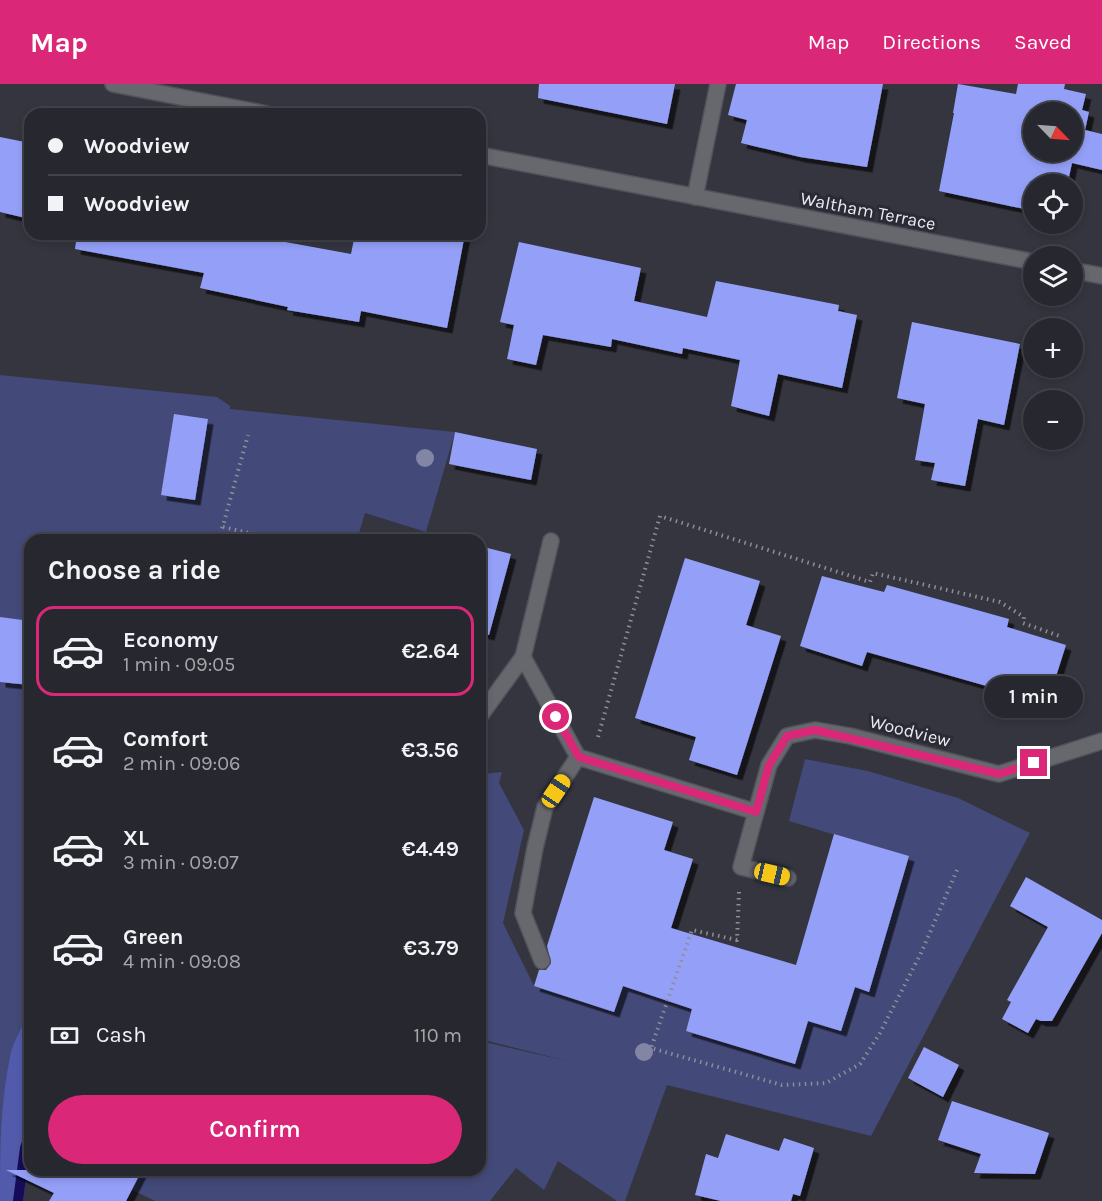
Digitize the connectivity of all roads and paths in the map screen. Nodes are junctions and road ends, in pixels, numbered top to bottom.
1 (113, 84) edge
2 (718, 84) edge
3 (236, 108) edge
4 (486, 156) edge
5 (695, 197) junction
6 (1023, 260) edge
7 (1083, 272) edge
8 (1102, 276) edge
9 (248, 435) dead end
10 (223, 527) junction
11 (221, 534) edge
12 (254, 534) edge
13 (551, 541) dead end
14 (1062, 637) dead end
15 (523, 657) junction
16 (486, 708) edge
17 (1102, 741) edge
18 (585, 759) junction
19 (756, 812) junction
20 (741, 867) junction
21 (957, 870) dead end
22 (788, 878) dead end
23 (542, 961) dead end

1 - 3 street
2 - 5 street
4 - 5 street, Waltham Terrace
5 - 6 street, Waltham Terrace
7 - 8 street
9 - 10 path
10 - 11 path
10 - 12 path
13 - 15 street
14 - 18 path
15 - 16 street
15 - 18 street
17 - 19 street, Woodview
18 - 19 street
18 - 23 street
19 - 20 street, Woodview
20 - 21 path
20 - 22 street

